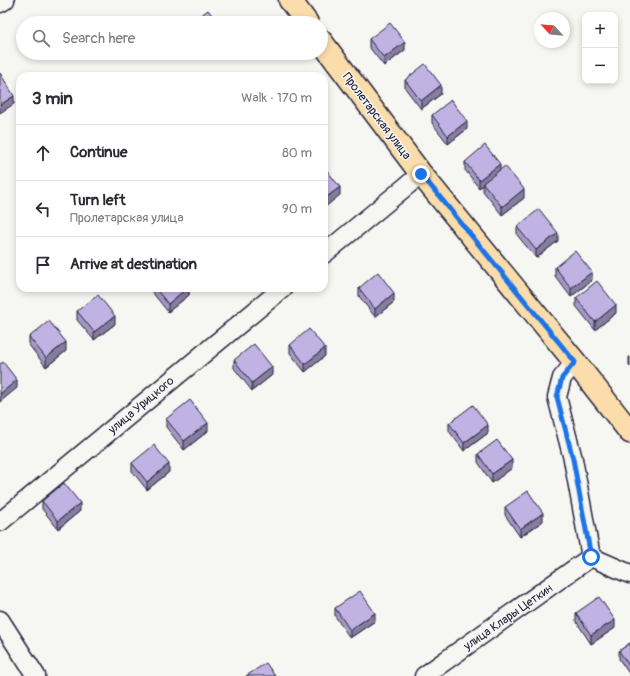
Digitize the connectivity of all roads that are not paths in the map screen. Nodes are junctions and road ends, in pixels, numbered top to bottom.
1 (5, 0) edge
2 (290, 0) edge
3 (0, 4) edge
4 (302, 16) edge
5 (328, 50) edge
6 (421, 174) junction
7 (328, 251) edge
8 (278, 292) edge
9 (575, 362) junction
10 (630, 432) edge
11 (0, 522) edge
12 (591, 557) junction
13 (630, 574) edge
14 (0, 620) edge
15 (36, 676) edge
16 (424, 676) edge

1 - 3 street
2 - 4 main road
5 - 6 main road, Пролетарская улица
6 - 7 street
6 - 9 main road, Пролетарская улица
8 - 11 street, улица Урицкого
9 - 10 main road, Пролетарская улица
9 - 12 street
12 - 13 street
12 - 16 street, улица Клары Цеткин
14 - 15 street

